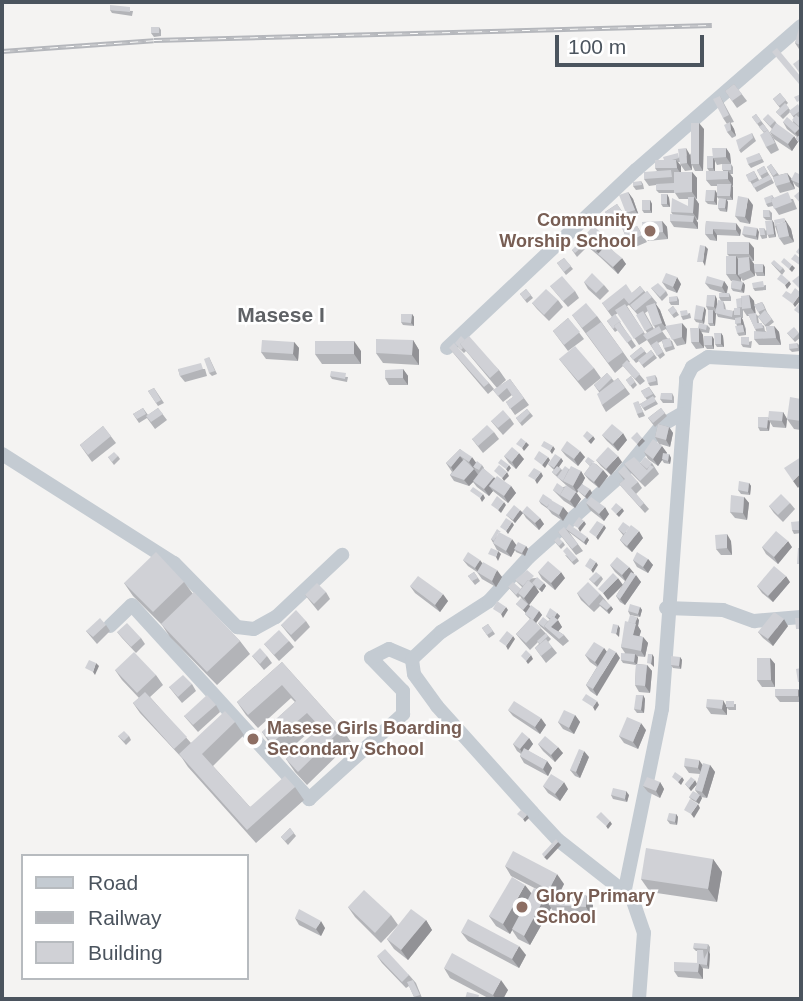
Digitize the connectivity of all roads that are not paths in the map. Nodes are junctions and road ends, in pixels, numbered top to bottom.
1 (801, 26) edge
2 (447, 348) edge
3 (801, 362) edge
4 (681, 414) junction
5 (2, 454) edge
6 (342, 555) dead end
7 (666, 608) junction
8 (801, 617) edge
9 (110, 626) dead end
10 (412, 659) junction
11 (625, 889) junction
12 (639, 999) edge

1 - 2 street
3 - 4 street
4 - 7 street
4 - 10 street
5 - 6 street
7 - 8 street
7 - 11 street
9 - 10 street
10 - 11 street
11 - 12 street

